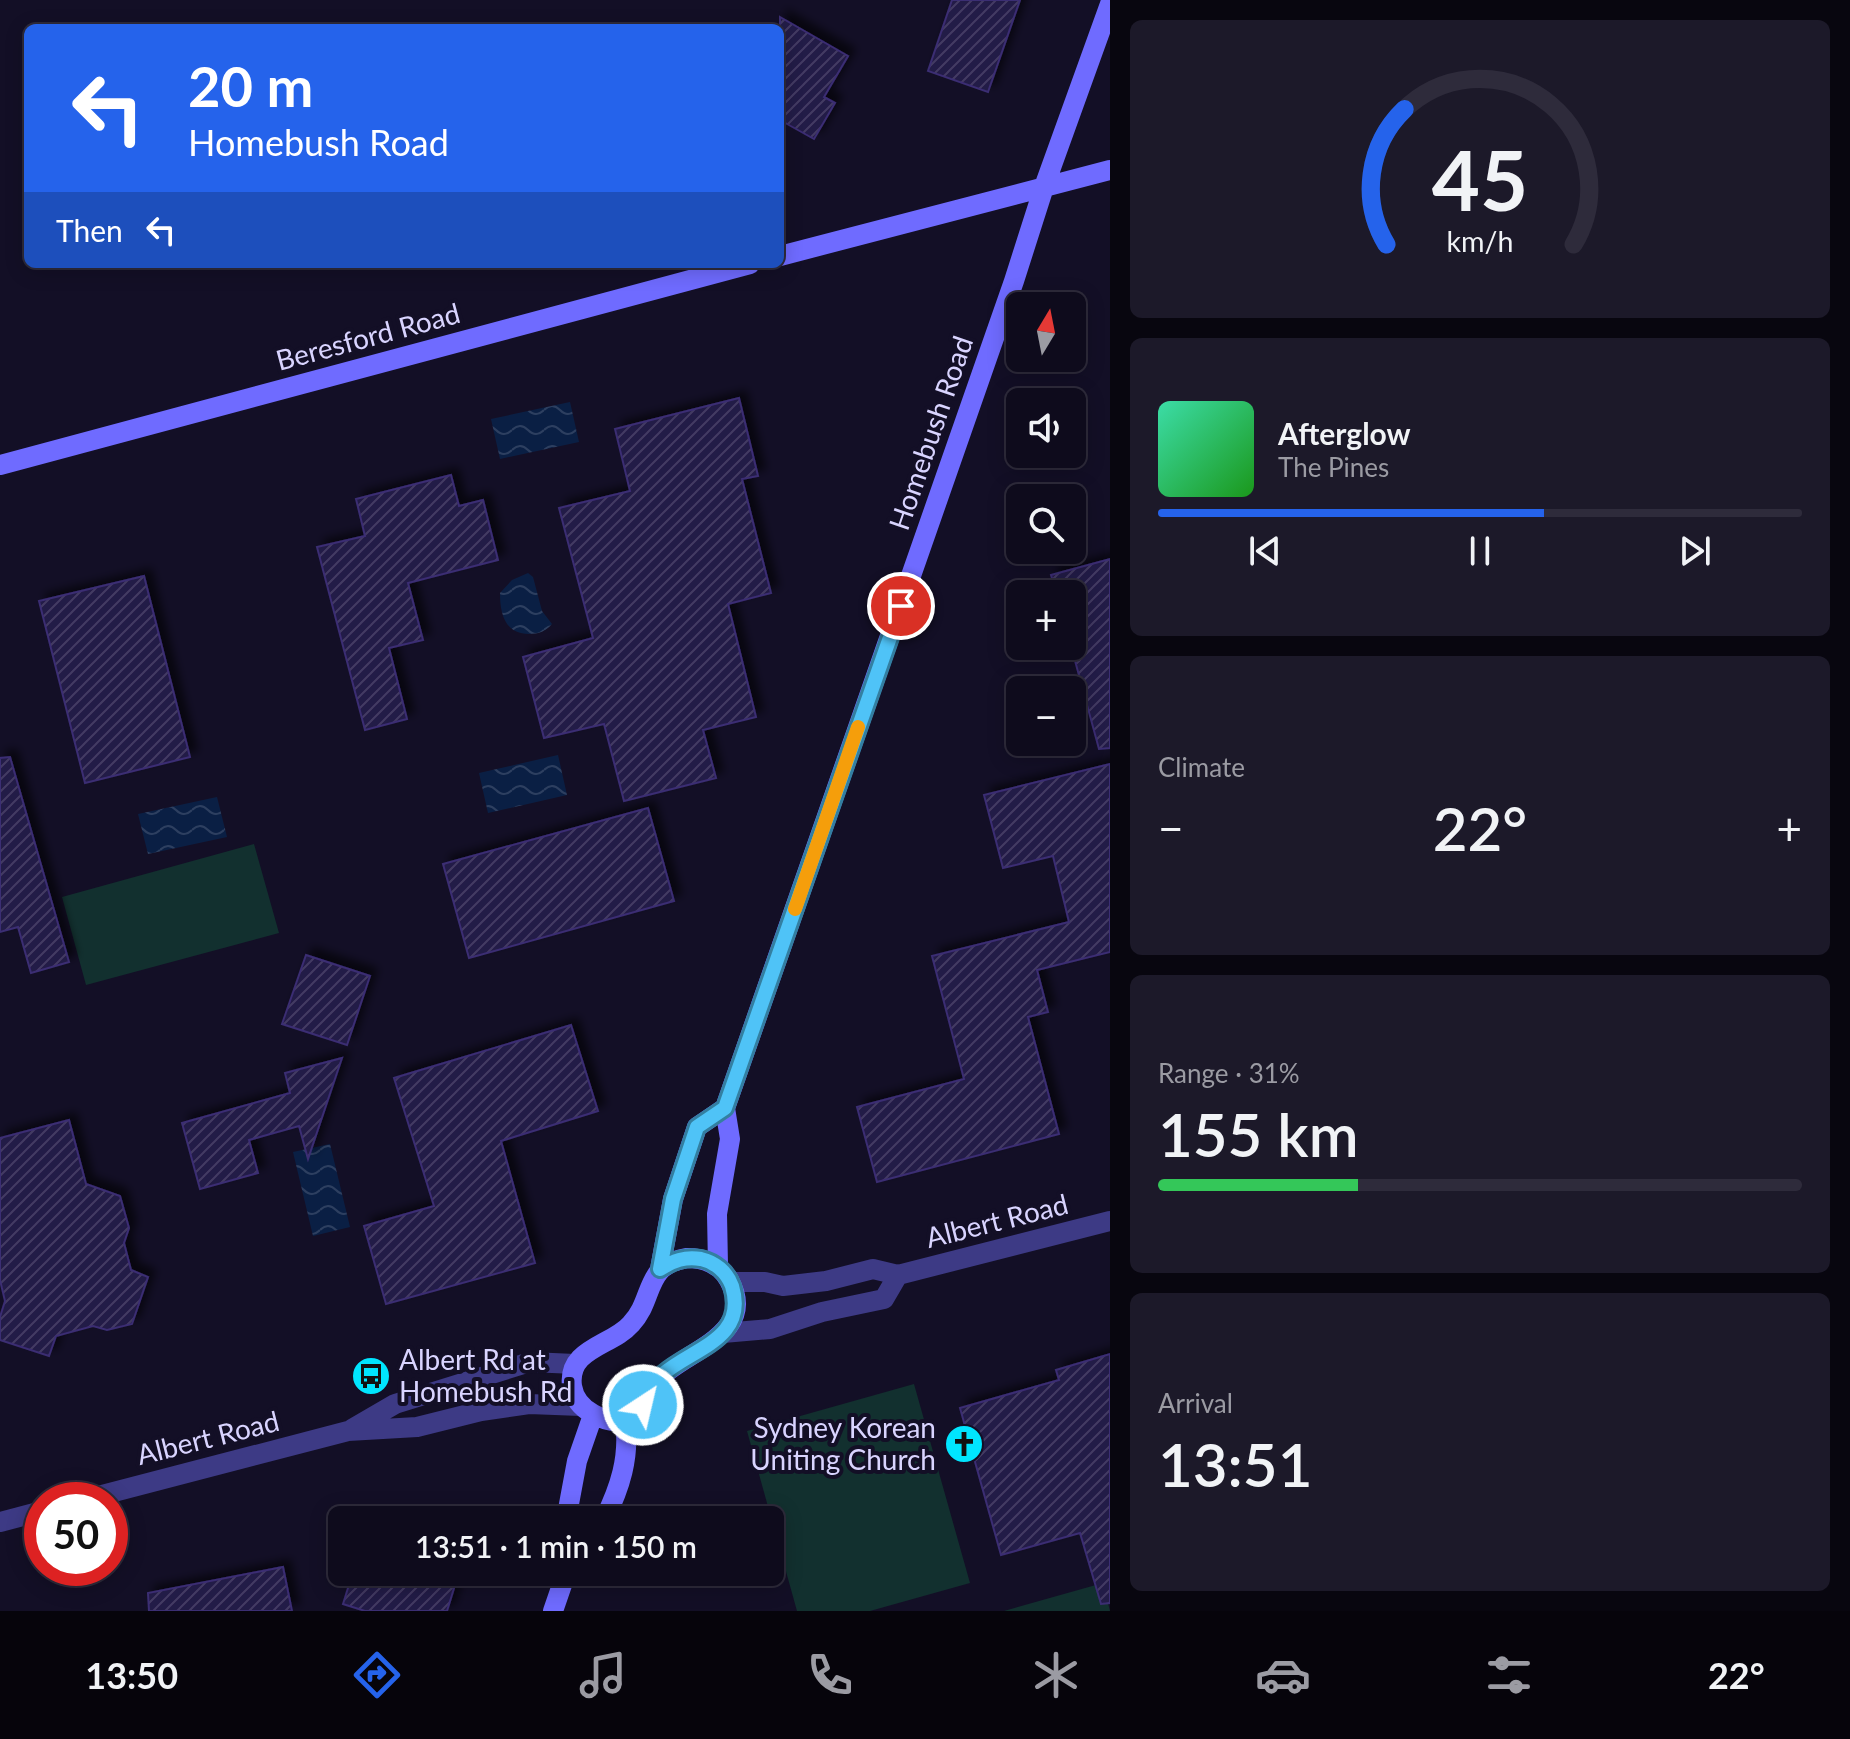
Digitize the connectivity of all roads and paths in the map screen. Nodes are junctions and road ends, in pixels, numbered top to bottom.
1 (1110, 4) edge
2 (1110, 170) edge
3 (1044, 187) junction
4 (784, 255) edge
5 (735, 268) edge
6 (0, 465) edge
7 (725, 1108) junction
8 (1110, 1221) edge
9 (660, 1269) junction
10 (724, 1274) junction
11 (898, 1275) junction
12 (723, 1333) junction
13 (575, 1364) junction
14 (587, 1410) junction
15 (625, 1422) junction
16 (348, 1431) junction
17 (128, 1488) edge
18 (569, 1506) edge
19 (610, 1506) edge
20 (24, 1516) edge
21 (0, 1522) edge
22 (562, 1586) edge
23 (553, 1611) edge

1 - 3 main road, Homebush Road
2 - 3 main road
3 - 4 main road
3 - 7 main road, Homebush Road
5 - 6 main road, Beresford Road
7 - 9 main road
7 - 10 main road, Homebush Road
8 - 11 street, Albert Road
9 - 10 main road
9 - 13 main road
10 - 11 street, Albert Road
10 - 12 main road, Homebush Road
11 - 12 street, Albert Road
12 - 15 main road
13 - 14 main road
13 - 16 street, Albert Road
14 - 15 main road
14 - 16 street, Albert Road
14 - 18 main road
15 - 19 main road
16 - 17 street, Albert Road
20 - 21 street
22 - 23 main road

